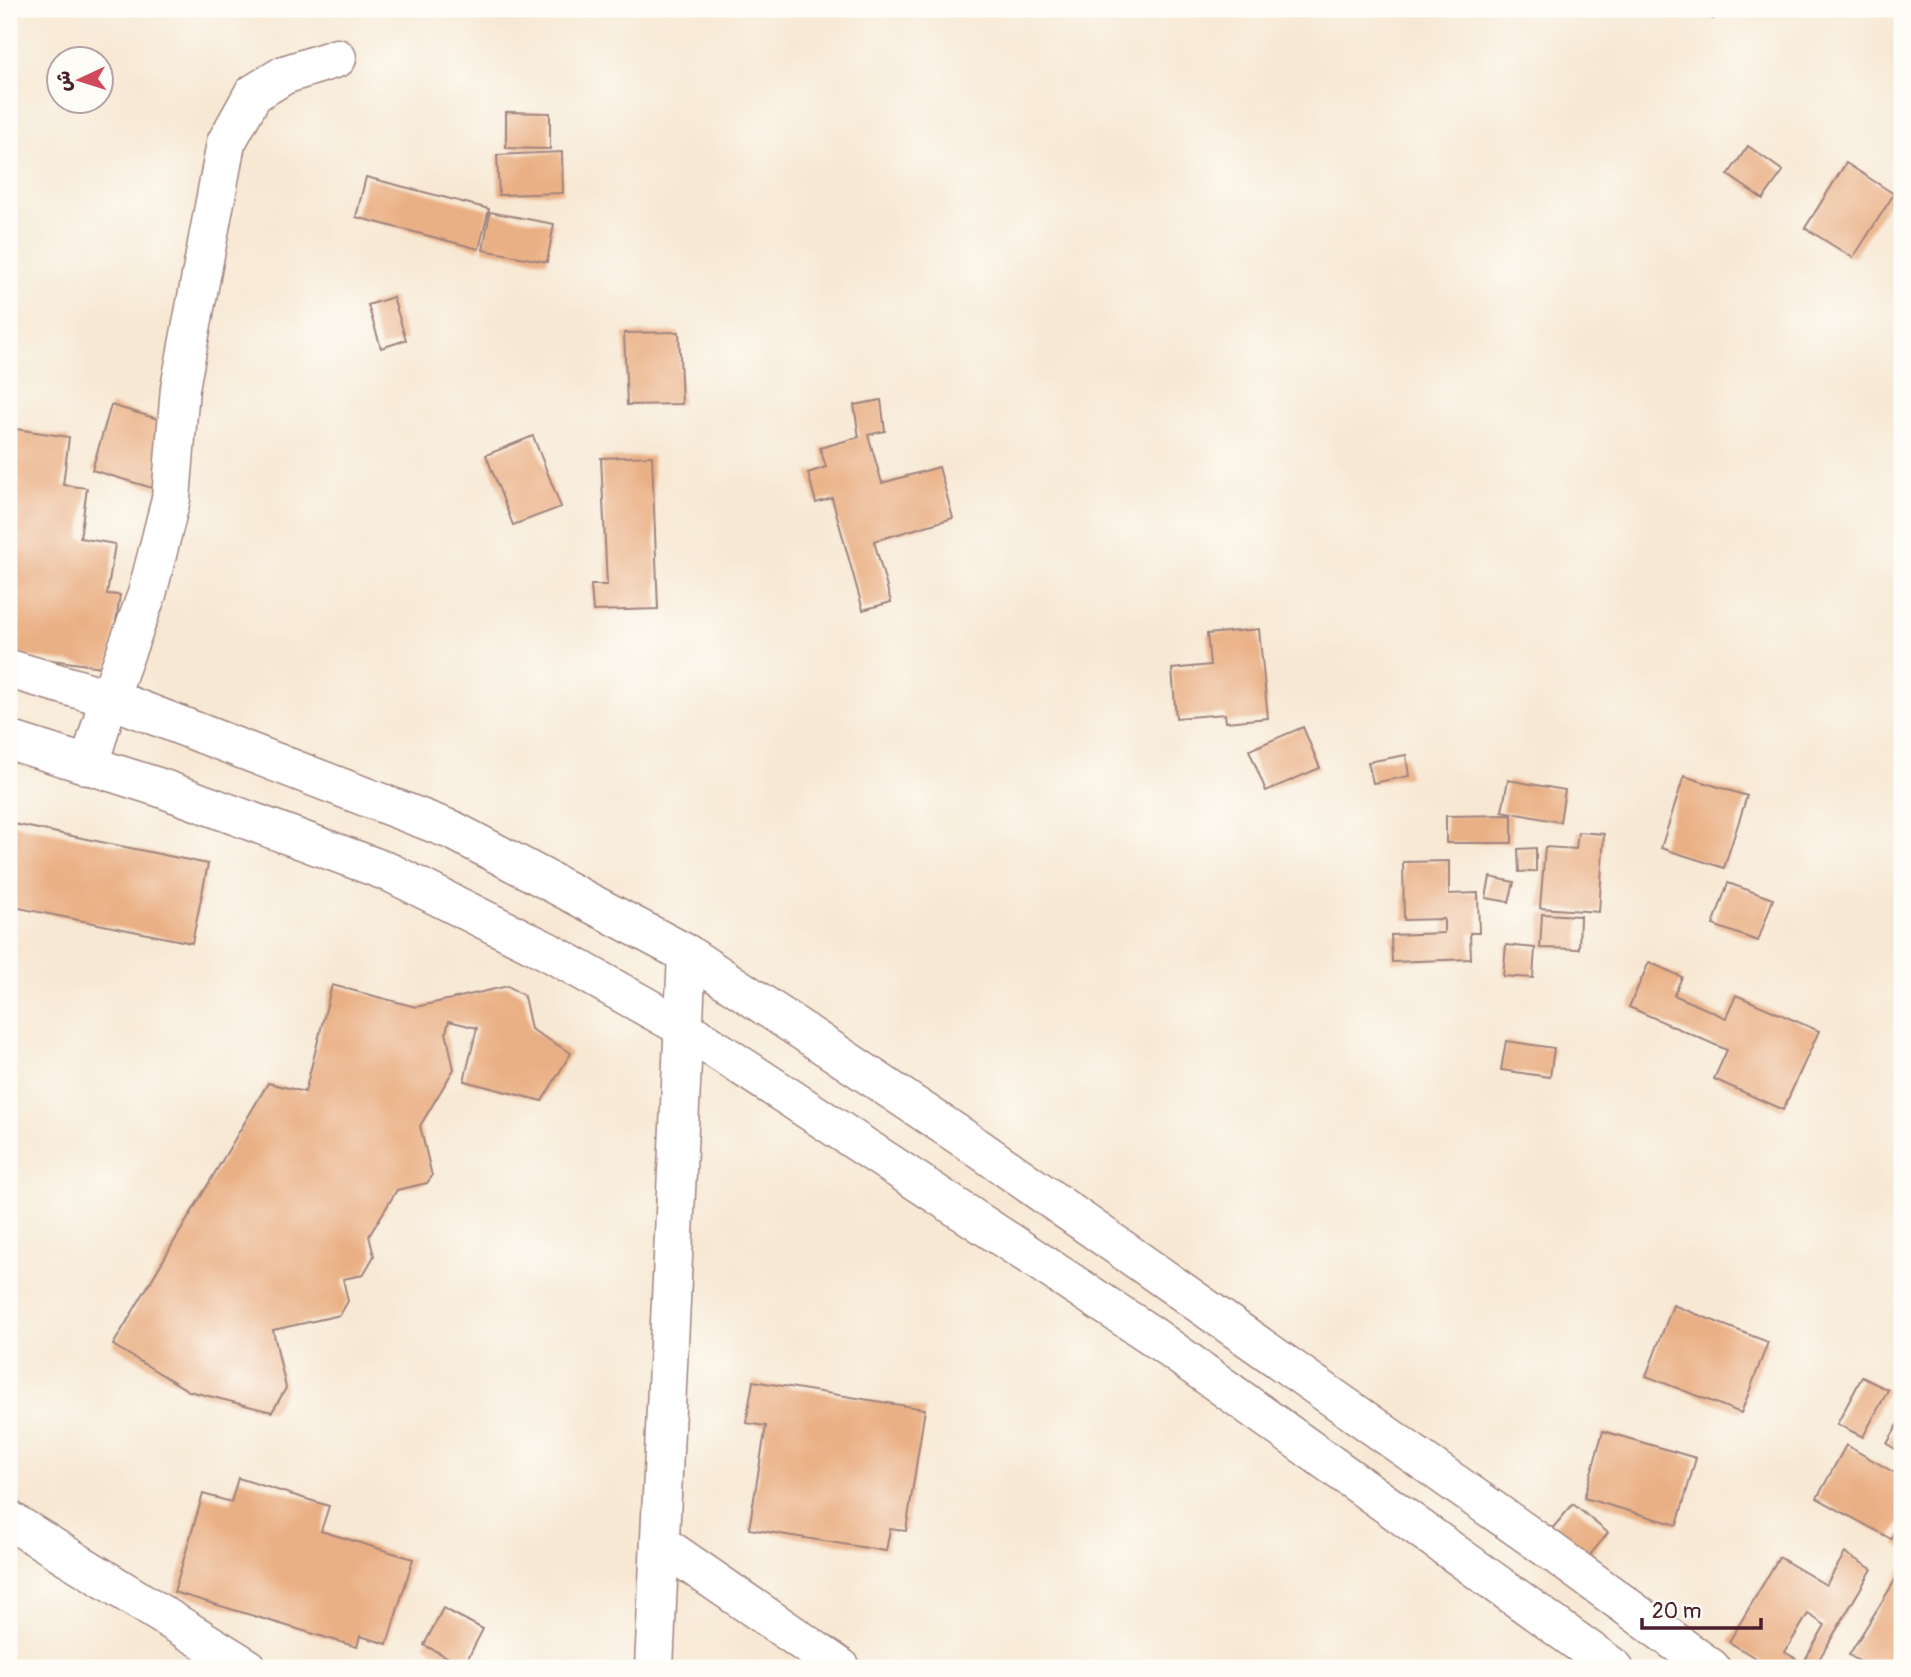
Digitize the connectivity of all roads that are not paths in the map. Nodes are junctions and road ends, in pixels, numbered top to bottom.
1 (338, 58) dead end
2 (9, 669) edge
3 (109, 698) junction
4 (9, 740) edge
5 (89, 766) junction
6 (687, 954) junction
7 (682, 1027) junction
8 (9, 1520) edge
9 (661, 1544) junction
10 (248, 1668) edge
11 (654, 1668) edge
12 (841, 1668) edge
13 (1614, 1668) edge
14 (1711, 1668) edge

1 - 3 street
2 - 3 street
3 - 5 street
3 - 6 street
4 - 5 street
5 - 7 street
6 - 7 street
6 - 14 street
7 - 9 street
7 - 13 street
8 - 10 street
9 - 11 street
9 - 12 street

